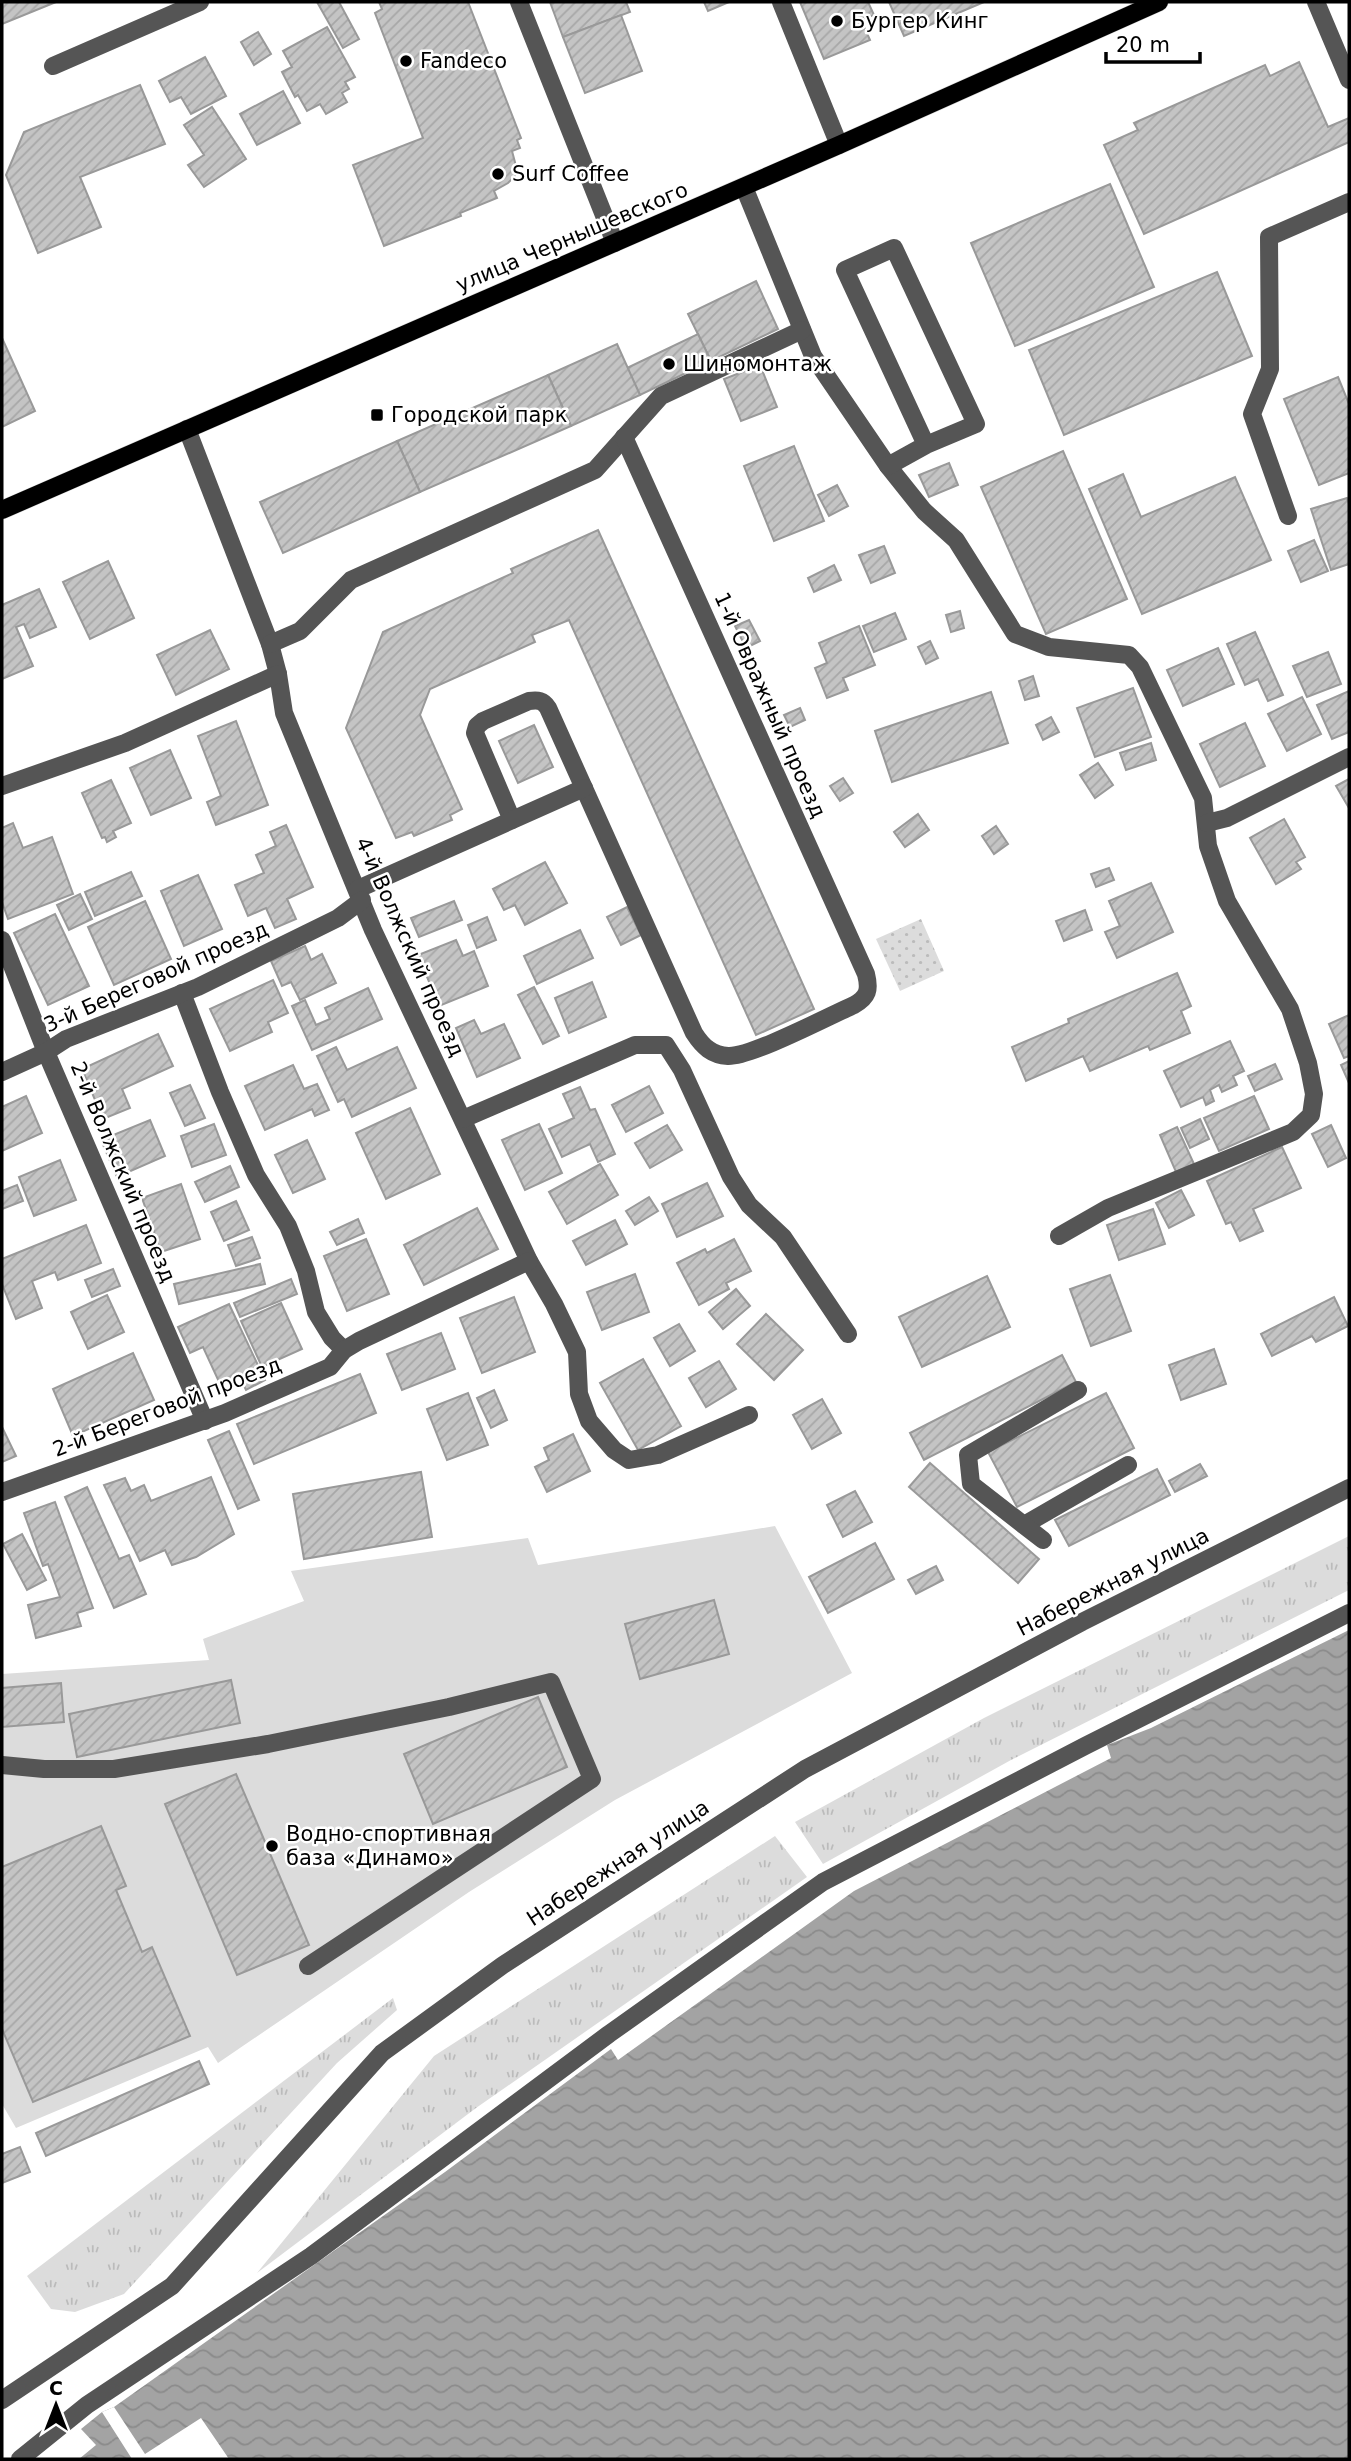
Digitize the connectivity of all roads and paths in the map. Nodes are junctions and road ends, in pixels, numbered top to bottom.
1 (200, 2) edge
2 (519, 2) edge
3 (781, 2) edge
4 (1159, 2) edge
5 (1316, 2) edge
6 (53, 66) dead end
7 (1349, 80) edge
8 (839, 145) junction
9 (744, 187) junction
10 (1349, 202) edge
11 (615, 243) junction
12 (802, 330) junction
13 (187, 429) junction
14 (624, 437) junction
15 (926, 445) junction
16 (888, 466) junction
17 (2, 510) edge
18 (1288, 516) dead end
19 (270, 644) junction
20 (278, 674) junction
21 (1349, 757) edge
22 (2, 786) edge
23 (584, 788) junction
24 (512, 820) junction
25 (1207, 823) junction
26 (360, 894) junction
27 (2, 940) edge
28 (182, 993) junction
29 (46, 1052) junction
30 (2, 1072) edge
31 (463, 1119) junction
32 (1059, 1236) dead end
33 (529, 1261) junction
34 (848, 1334) dead end
35 (344, 1350) junction
36 (1078, 1390) dead end
37 (749, 1415) dead end
38 (205, 1421) junction
39 (1128, 1465) dead end
40 (1349, 1488) edge
41 (2, 1492) edge
42 (1024, 1525) junction
43 (1044, 1540) dead end
44 (1349, 1613) edge
45 (2, 1765) edge
46 (308, 1966) dead end
47 (2, 2400) edge
48 (20, 2459) edge

1 - 6 street
2 - 11 street
3 - 8 street
4 - 8 main road, улица Чернышевского
5 - 7 street
8 - 9 main road, улица Чернышевского
9 - 11 main road, улица Чернышевского
9 - 12 street
10 - 18 street
11 - 13 main road, улица Чернышевского
12 - 14 street
12 - 16 street
13 - 17 main road, улица Чернышевского
13 - 19 street, 4-й Волжский проезд
14 - 19 street
14 - 23 street, 1-й Овражный проезд
15 - 15 street
15 - 16 street
16 - 25 street
19 - 20 street, 4-й Волжский проезд
20 - 22 street
20 - 26 street, 4-й Волжский проезд
21 - 25 street
23 - 24 street, 3-й Береговой проезд
23 - 24 street
24 - 26 street, 3-й Береговой проезд
25 - 32 street
26 - 28 street, 3-й Береговой проезд
26 - 31 street, 4-й Волжский проезд
27 - 29 street, 2-й Волжский проезд
28 - 29 street, 3-й Береговой проезд
28 - 35 street
29 - 30 street, 3-й Береговой проезд
29 - 38 street, 2-й Волжский проезд
31 - 33 street, 4-й Волжский проезд
31 - 34 street
33 - 35 street, 2-й Береговой проезд
33 - 37 street, 4-й Волжский проезд
35 - 38 street, 2-й Береговой проезд
36 - 42 street
38 - 41 street, 2-й Береговой проезд
39 - 42 street
40 - 47 street, Набережная улица
42 - 43 street
44 - 48 street
45 - 46 street

